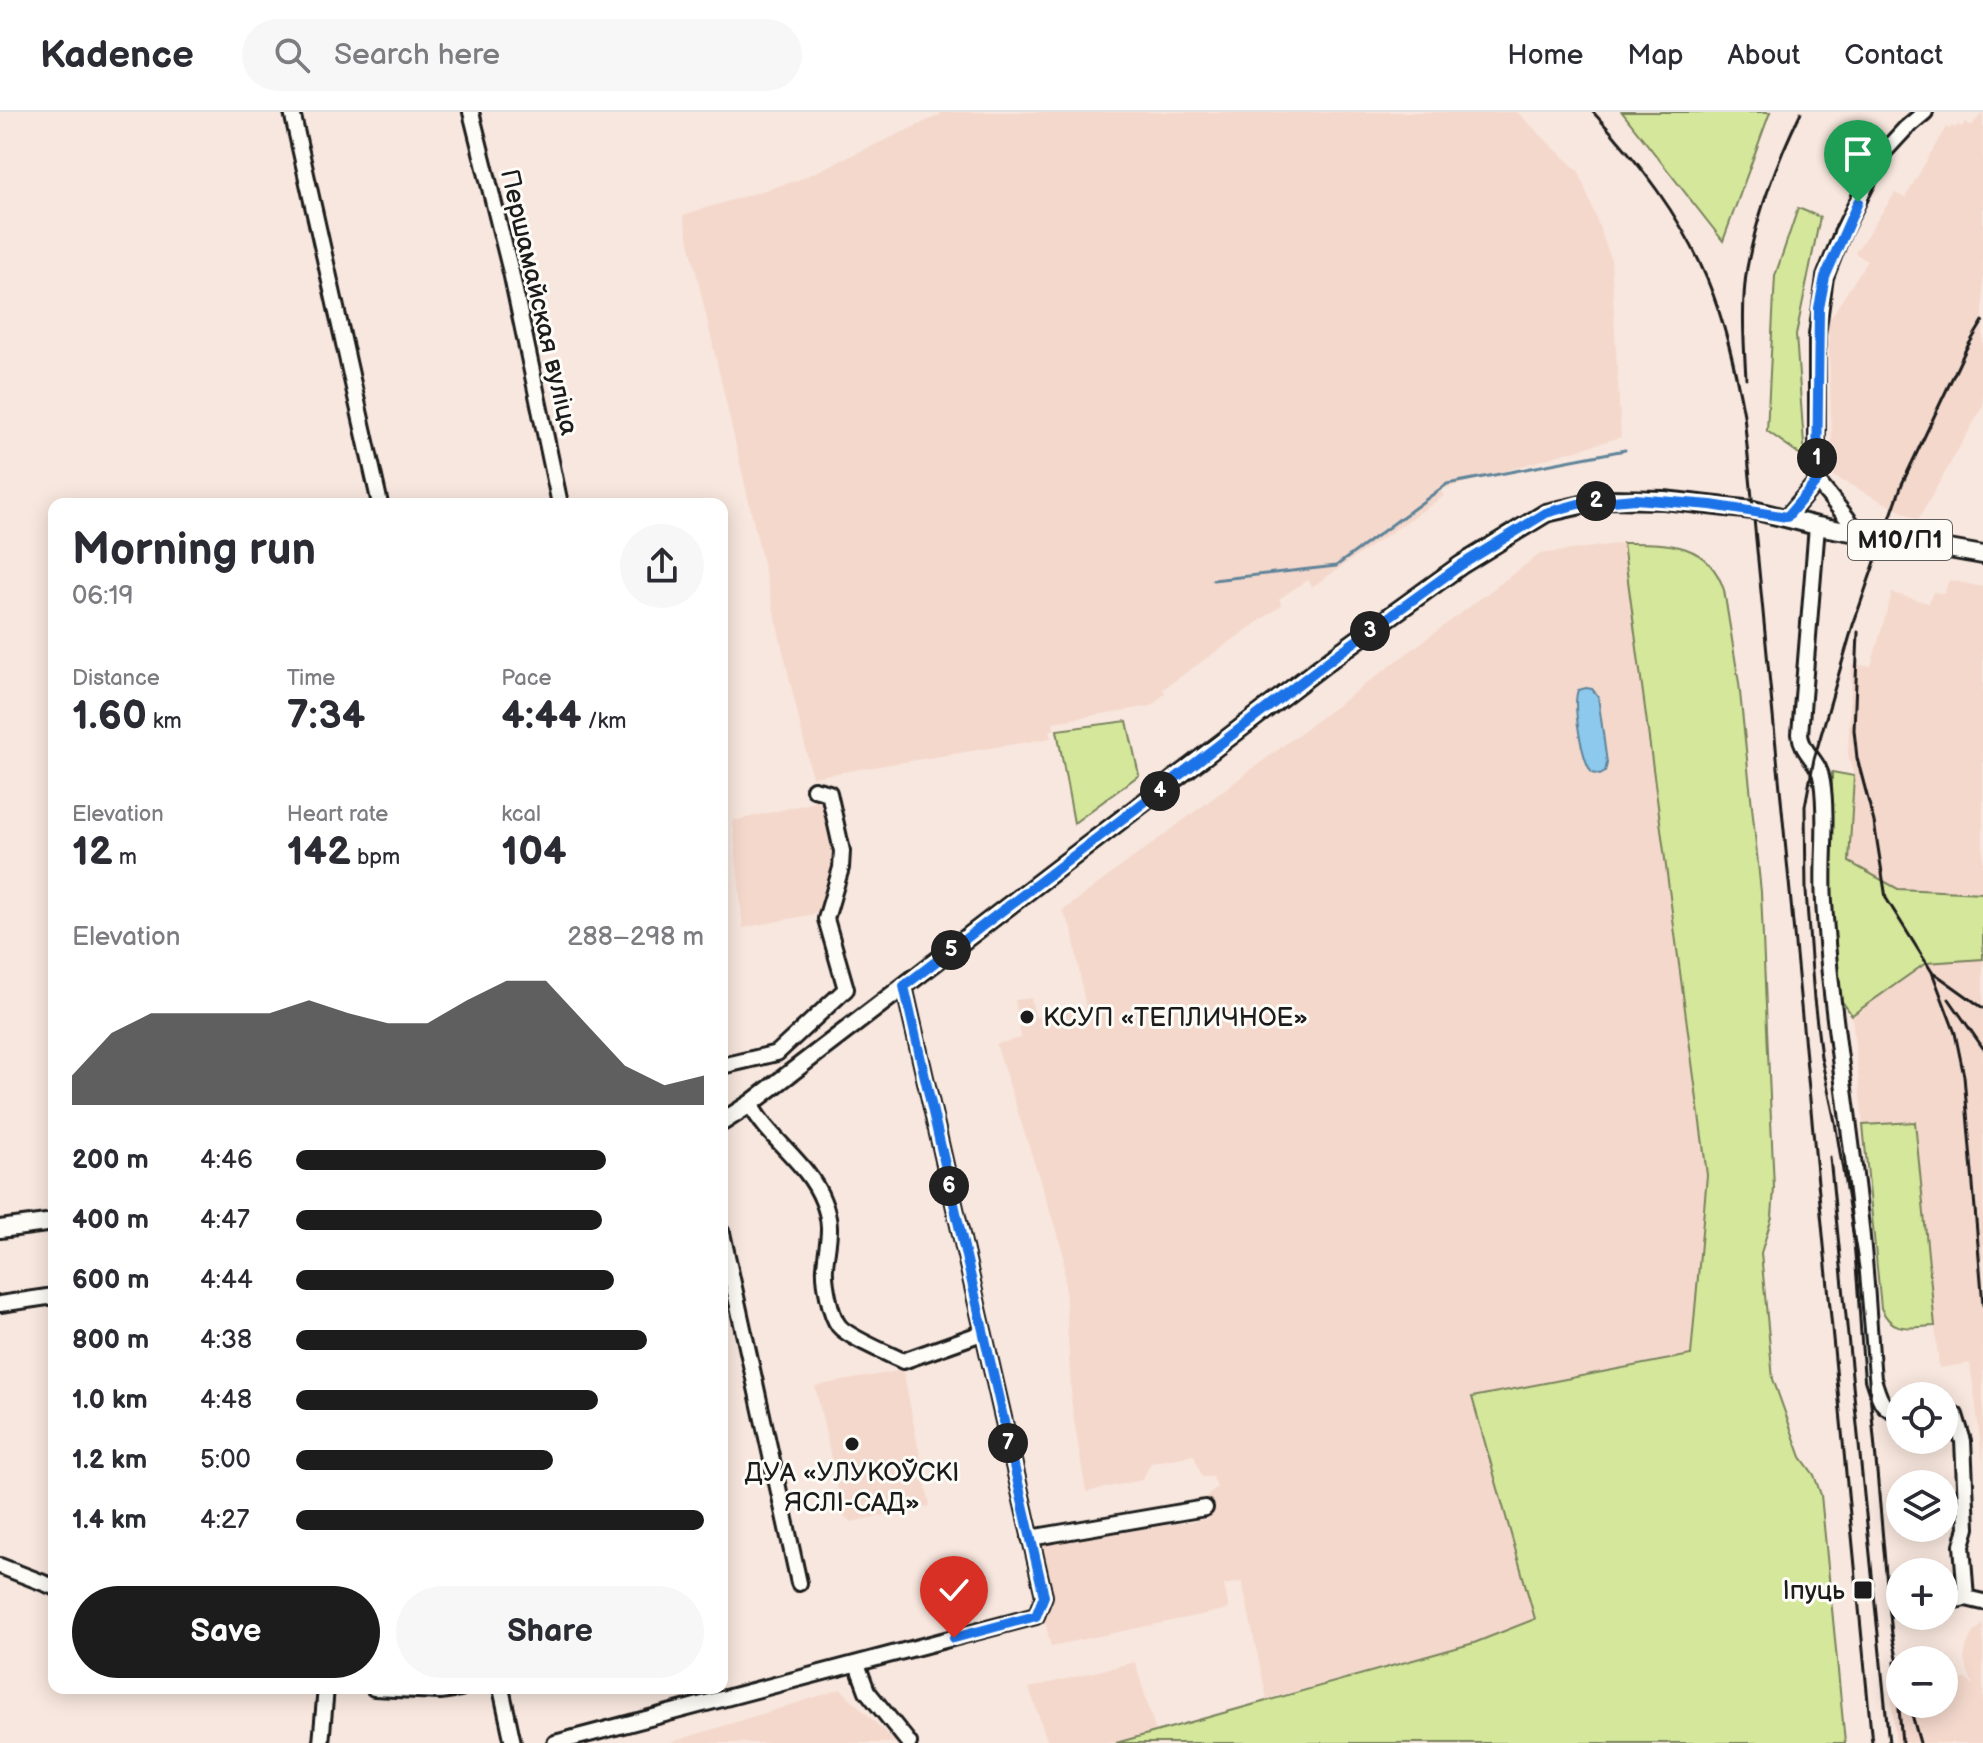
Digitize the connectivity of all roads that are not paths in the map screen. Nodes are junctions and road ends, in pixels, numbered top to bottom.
1 (292, 112) edge
2 (471, 112) edge
3 (1925, 112) edge
4 (1817, 481) junction
5 (379, 498) edge
6 (559, 498) edge
7 (1787, 517) junction
8 (1817, 526) junction
9 (1860, 534) junction
10 (1983, 555) edge
11 (814, 789) dead end
12 (904, 986) junction
13 (728, 1065) edge
14 (750, 1104) junction
15 (728, 1118) edge
16 (48, 1223) edge
17 (0, 1229) edge
18 (728, 1260) edge
19 (48, 1297) edge
20 (0, 1304) edge
21 (982, 1333) junction
22 (1886, 1408) edge
23 (1958, 1421) edge
24 (1205, 1508) dead end
25 (1983, 1526) edge
26 (1967, 1528) junction
27 (1030, 1538) junction
28 (0, 1566) edge
29 (799, 1583) dead end
30 (48, 1585) edge
31 (1966, 1598) junction
32 (1958, 1599) edge
33 (1983, 1602) edge
34 (857, 1664) junction
35 (325, 1694) edge
36 (502, 1694) edge
37 (321, 1743) edge
38 (513, 1743) edge
39 (555, 1743) edge
40 (909, 1743) edge

1 - 5 street
2 - 6 street, Першамайская вуліца
3 - 4 street
4 - 7 street
4 - 9 street
7 - 8 main road, М10/П1
7 - 12 main road, М10/П1
8 - 9 main road, М10/П1
8 - 22 street
9 - 10 main road, М10/П1
11 - 13 street
12 - 14 main road, М10/П1
12 - 21 street
14 - 15 main road, М10/П1
14 - 21 street
16 - 17 main road
18 - 29 street
19 - 20 street
21 - 27 street
23 - 26 street
24 - 27 street
25 - 26 street
26 - 31 street
27 - 34 street
28 - 30 street
31 - 32 street
31 - 33 street
34 - 39 street
34 - 40 street
35 - 37 street
36 - 38 street

